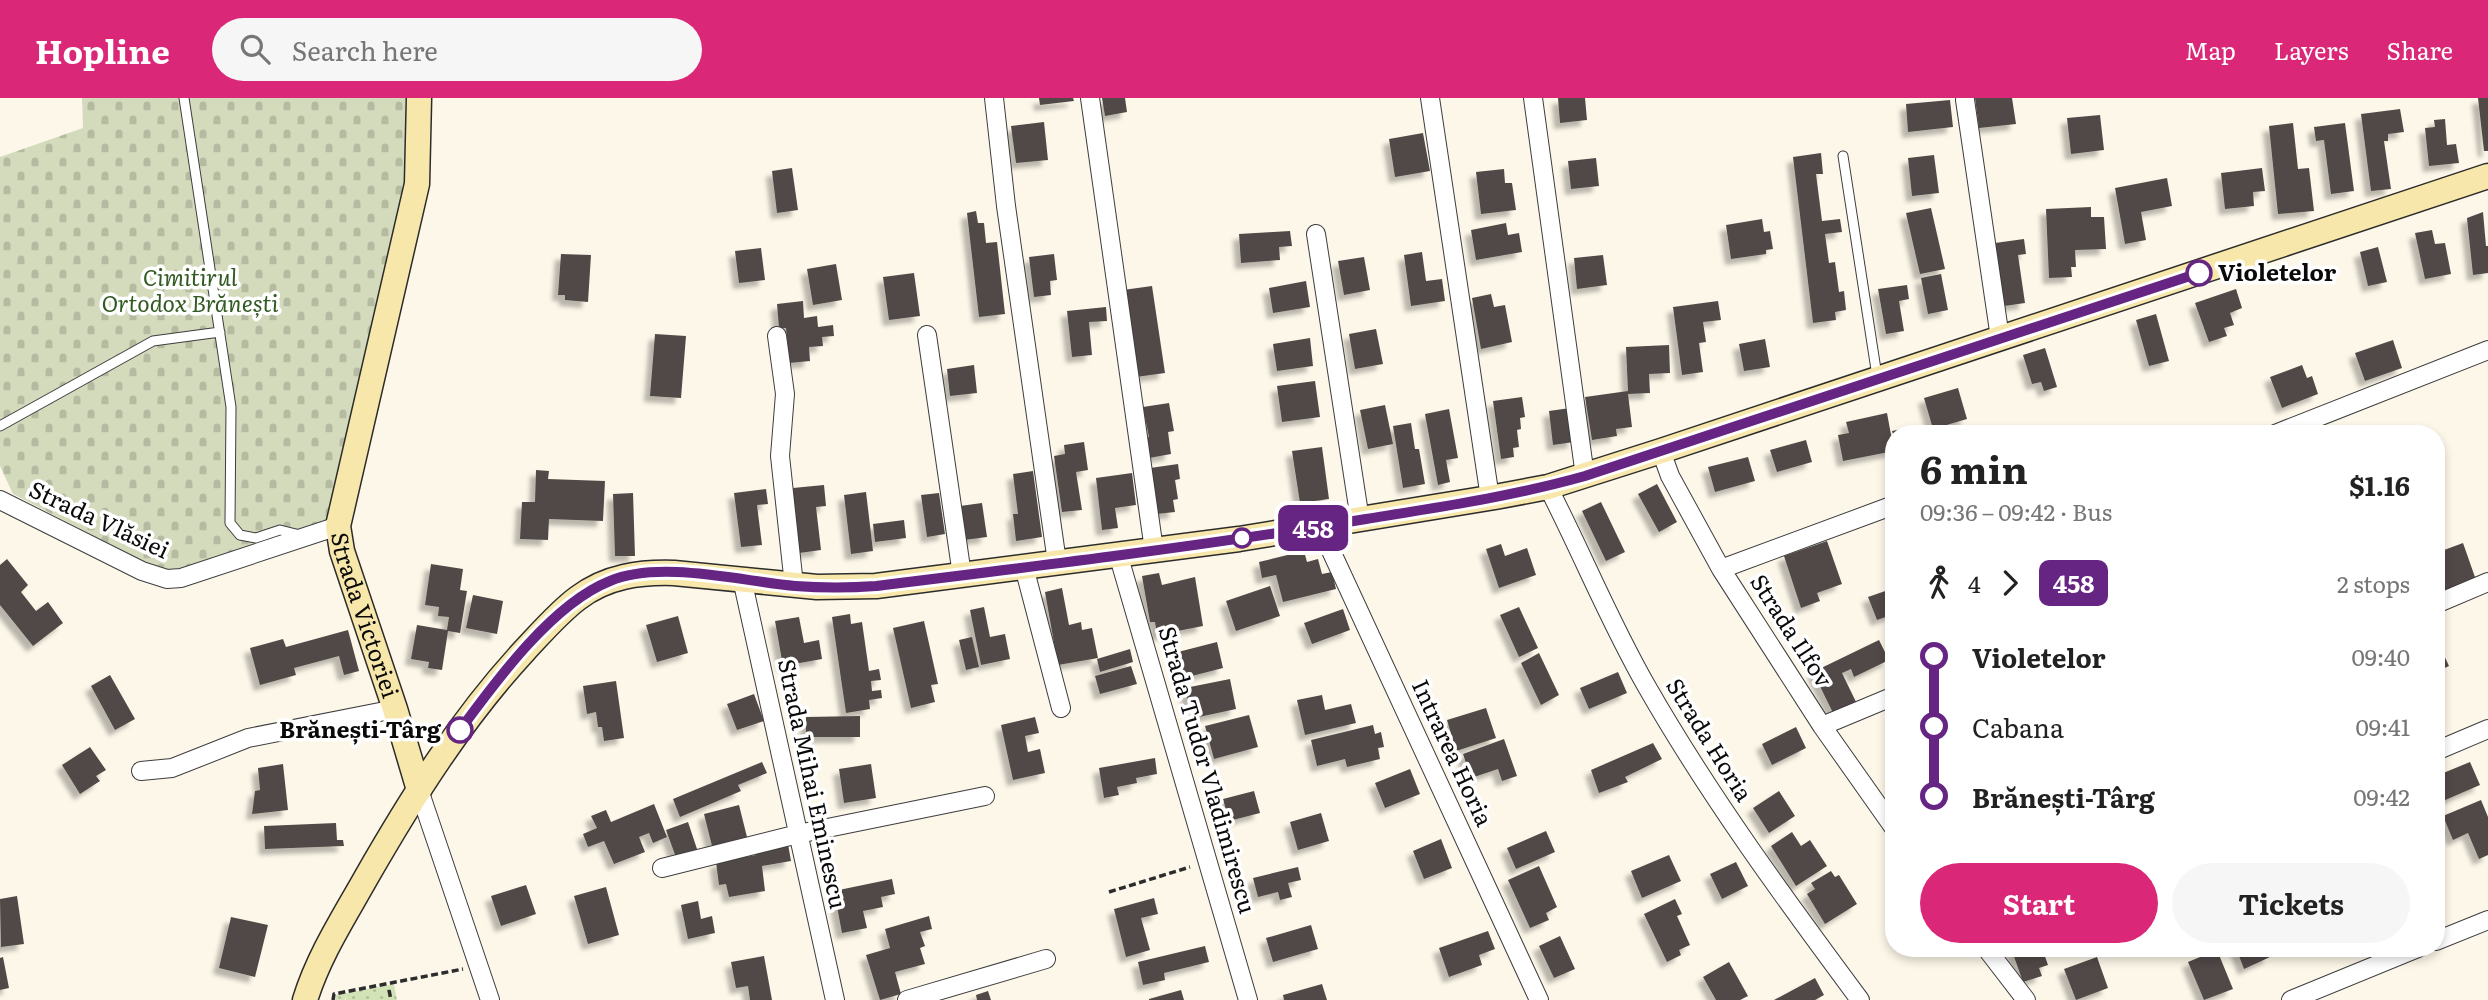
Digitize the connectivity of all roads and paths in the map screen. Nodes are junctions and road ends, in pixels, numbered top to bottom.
1 (184, 98) edge
2 (419, 98) edge
3 (994, 98) edge
4 (1090, 98) edge
5 (1430, 98) edge
6 (1533, 98) edge
7 (1965, 100) edge
8 (1843, 156) dead end
9 (2488, 176) edge
10 (1316, 234) dead end
11 (220, 332) junction
12 (927, 335) dead end
13 (777, 336) dead end
14 (2000, 338) junction
15 (2488, 350) edge
16 (1878, 378) junction
17 (2298, 425) edge
18 (0, 426) edge
19 (1661, 452) junction
20 (1585, 476) junction
21 (1548, 486) junction
22 (1490, 498) junction
23 (0, 500) edge
24 (1885, 508) edge
25 (1360, 520) junction
26 (338, 526) junction
27 (1320, 527) junction
28 (308, 537) junction
29 (1154, 550) junction
30 (1118, 554) junction
31 (1057, 562) junction
32 (1024, 567) junction
33 (1721, 569) junction
34 (962, 575) junction
35 (742, 579) junction
36 (2488, 582) edge
37 (794, 586) junction
38 (2445, 600) edge
39 (1885, 700) edge
40 (1062, 708) dead end
41 (395, 709) junction
42 (1822, 726) junction
43 (2488, 729) edge
44 (2445, 747) edge
45 (141, 771) dead end
46 (419, 790) junction
47 (985, 796) dead end
48 (1885, 815) edge
49 (798, 834) junction
50 (1209, 861) junction
51 (662, 868) dead end
52 (1109, 892) dead end
53 (2488, 920) edge
54 (2445, 937) edge
55 (1993, 957) edge
56 (2396, 957) edge
57 (1046, 959) dead end
58 (463, 969) dead end
59 (389, 990) dead end
60 (305, 1000) edge
61 (333, 1000) edge
62 (391, 1000) edge
63 (490, 1000) edge
64 (835, 1000) edge
65 (907, 1000) edge
66 (1248, 1000) edge
67 (1539, 1000) edge
68 (1860, 1000) edge
69 (2026, 1000) edge
70 (2291, 1000) edge

1 - 11 lane
2 - 26 main road, Strada Victoriei
3 - 31 street
4 - 29 street
5 - 22 street
6 - 20 street
7 - 14 street
8 - 16 lane
9 - 14 main road
10 - 25 street
11 - 18 lane
11 - 28 lane
12 - 34 street
13 - 37 street
14 - 16 main road
15 - 17 street
16 - 19 main road
19 - 20 main road
19 - 33 street, Strada Ilfov
20 - 21 main road
21 - 22 main road
21 - 68 street, Strada Horia
22 - 25 main road
23 - 28 street, Strada Vlăsiei
24 - 33 street
25 - 27 main road
26 - 28 street, Strada Vlăsiei
26 - 41 main road, Strada Victoriei
27 - 29 main road
27 - 67 street, Intrarea Horia
29 - 30 main road
30 - 31 main road
30 - 50 street, Strada Tudor Vladimirescu
31 - 32 main road
32 - 34 main road
32 - 40 street
33 - 42 street, Strada Ilfov
34 - 37 main road
35 - 37 main road
35 - 46 main road
35 - 49 street, Strada Mihai Eminescu
36 - 38 street
39 - 42 street
41 - 45 street
41 - 46 main road, Strada Victoriei
42 - 48 street, Strada Ilfov
43 - 44 street
46 - 60 main road
46 - 63 street, Strada Victoriei
47 - 49 street
49 - 51 street
49 - 64 street, Strada Mihai Eminescu
50 - 52 path
50 - 66 street, Strada Tudor Vladimirescu
53 - 54 street
55 - 69 street
56 - 70 street
57 - 65 street
58 - 61 path
59 - 62 path

